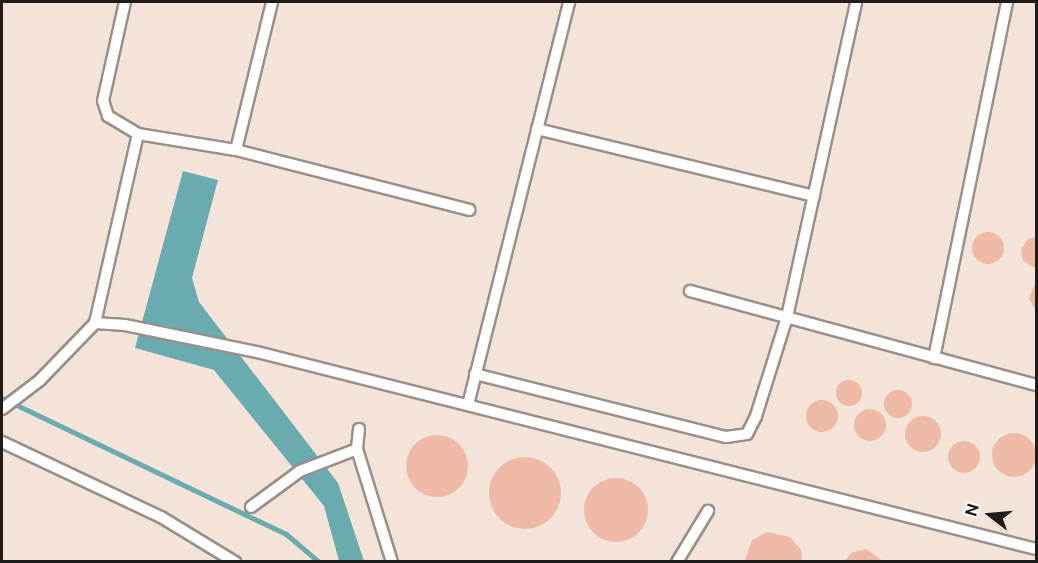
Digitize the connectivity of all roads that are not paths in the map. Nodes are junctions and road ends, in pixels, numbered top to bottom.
1 (125, 2) edge
2 (272, 2) edge
3 (569, 2) edge
4 (856, 2) edge
5 (1006, 2) edge
6 (537, 129) junction
7 (138, 134) junction
8 (236, 150) junction
9 (814, 196) junction
10 (469, 210) dead end
11 (690, 291) dead end
12 (787, 317) junction
13 (95, 323) junction
14 (934, 358) junction
15 (475, 374) junction
16 (1036, 385) edge
17 (468, 405) junction
18 (2, 409) edge
19 (359, 429) dead end
20 (2, 442) edge
21 (357, 449) junction
22 (251, 507) dead end
23 (708, 511) dead end
24 (1036, 549) edge
25 (235, 561) edge
26 (392, 561) edge
27 (676, 561) edge

1 - 7 lane
2 - 8 lane
3 - 6 lane
4 - 9 lane
5 - 14 lane
6 - 9 lane
6 - 15 lane
7 - 8 lane
7 - 13 lane
8 - 10 lane
9 - 12 lane
11 - 12 lane
12 - 14 lane
12 - 15 lane
13 - 17 lane
13 - 18 lane
14 - 16 lane
15 - 17 lane
17 - 24 lane
19 - 21 lane
20 - 25 lane
21 - 22 lane
21 - 26 lane
23 - 27 lane

